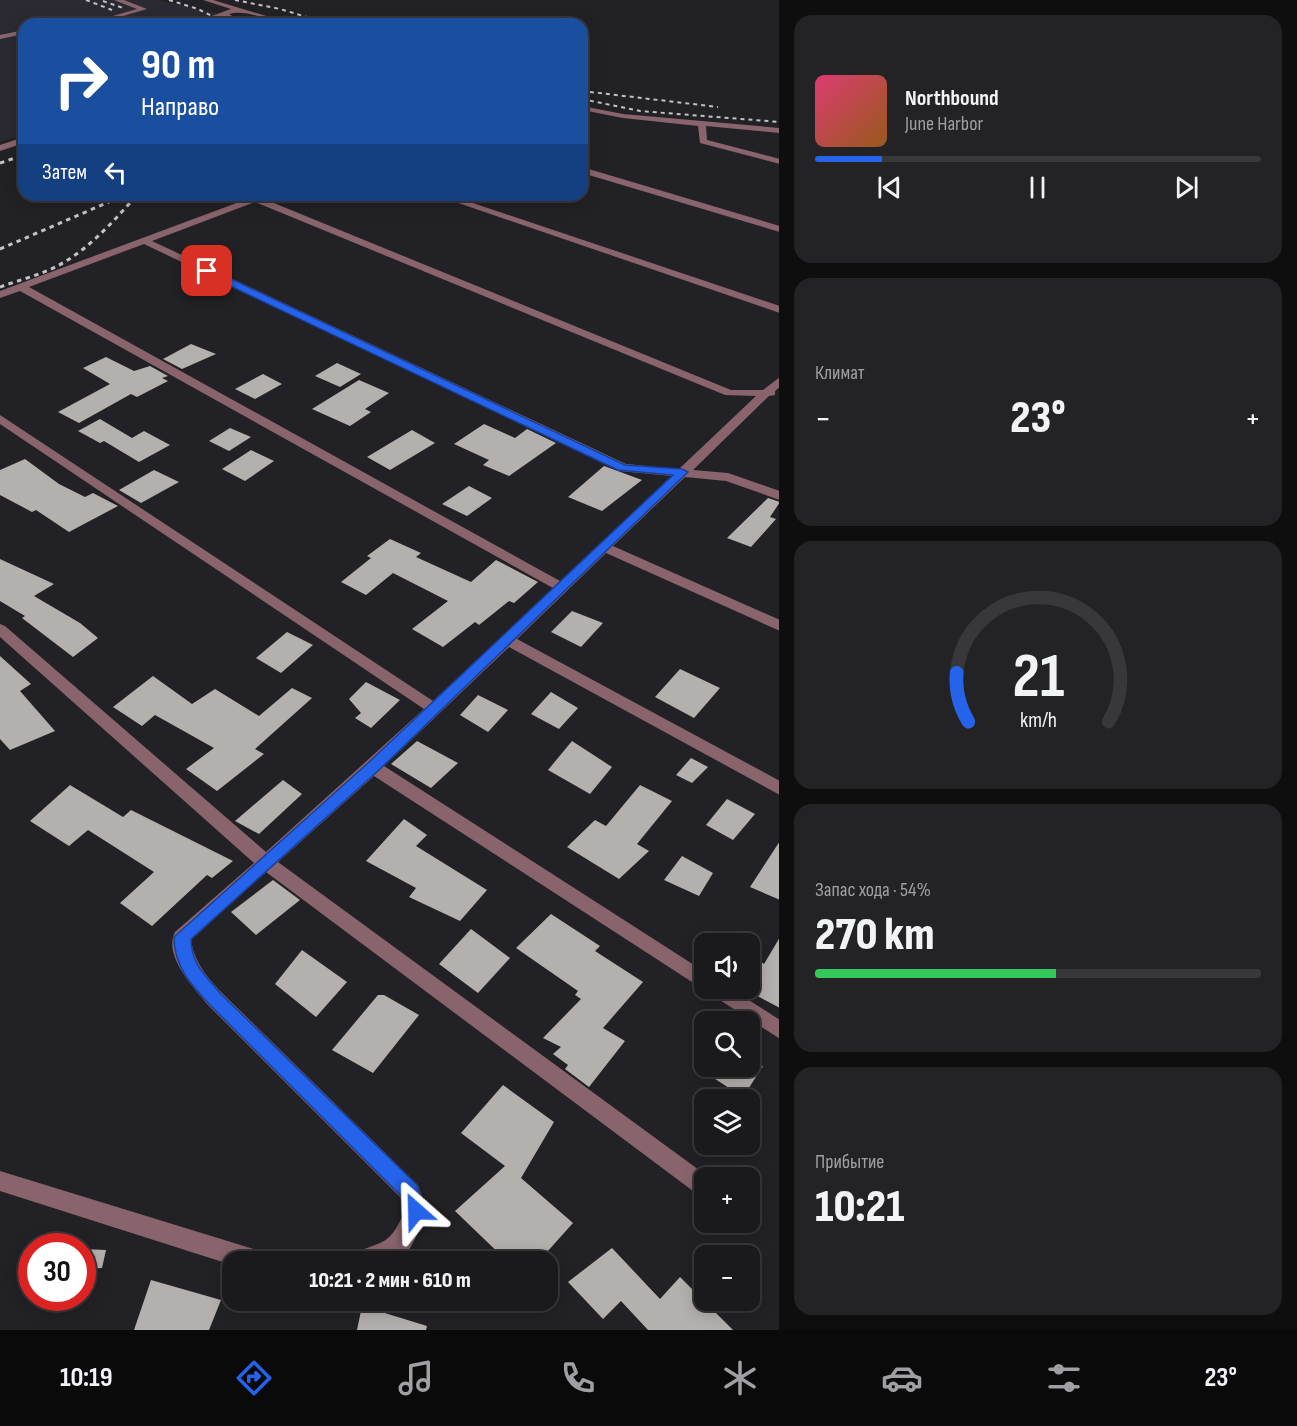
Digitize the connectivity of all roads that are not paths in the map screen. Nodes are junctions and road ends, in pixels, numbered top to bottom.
1 (117, 0) edge
2 (206, 0) edge
3 (238, 9) junction
4 (224, 14) junction
5 (110, 18) edge
6 (212, 18) edge
7 (231, 18) edge
8 (270, 18) edge
9 (18, 33) edge
10 (0, 37) edge
11 (588, 109) edge
12 (702, 123) junction
13 (779, 131) edge
14 (18, 142) edge
15 (0, 148) edge
16 (779, 162) edge
17 (588, 172) edge
18 (250, 201) edge
19 (260, 201) edge
20 (458, 201) edge
21 (779, 229) edge
22 (144, 241) junction
23 (21, 287) junction
24 (0, 295) edge
25 (779, 310) edge
26 (773, 393) edge
27 (0, 419) edge
28 (682, 472) junction
29 (779, 496) edge
30 (603, 547) junction
31 (561, 587) junction
32 (779, 626) edge
33 (0, 629) edge
34 (506, 639) junction
35 (433, 708) junction
36 (373, 767) junction
37 (779, 788) edge
38 (265, 862) junction
39 (694, 975) edge
40 (731, 999) edge
41 (779, 1030) edge
42 (694, 1179) edge
43 (0, 1181) edge
44 (225, 1251) edge
45 (393, 1251) edge

1 - 5 street
2 - 3 street
3 - 4 street
3 - 8 street
4 - 6 street
4 - 7 street
9 - 10 street
11 - 12 street
12 - 13 street
12 - 16 street
14 - 15 street
17 - 21 street
18 - 22 street
19 - 26 street
20 - 25 street
22 - 23 street
22 - 28 street
23 - 24 street
23 - 31 street
26 - 28 street
27 - 35 street
28 - 29 street
28 - 30 street
30 - 31 street
30 - 32 street
31 - 34 street
33 - 38 street
34 - 35 street
34 - 37 street
35 - 36 street
36 - 38 street
36 - 39 street
38 - 42 street
38 - 45 street
40 - 41 street
43 - 44 street

